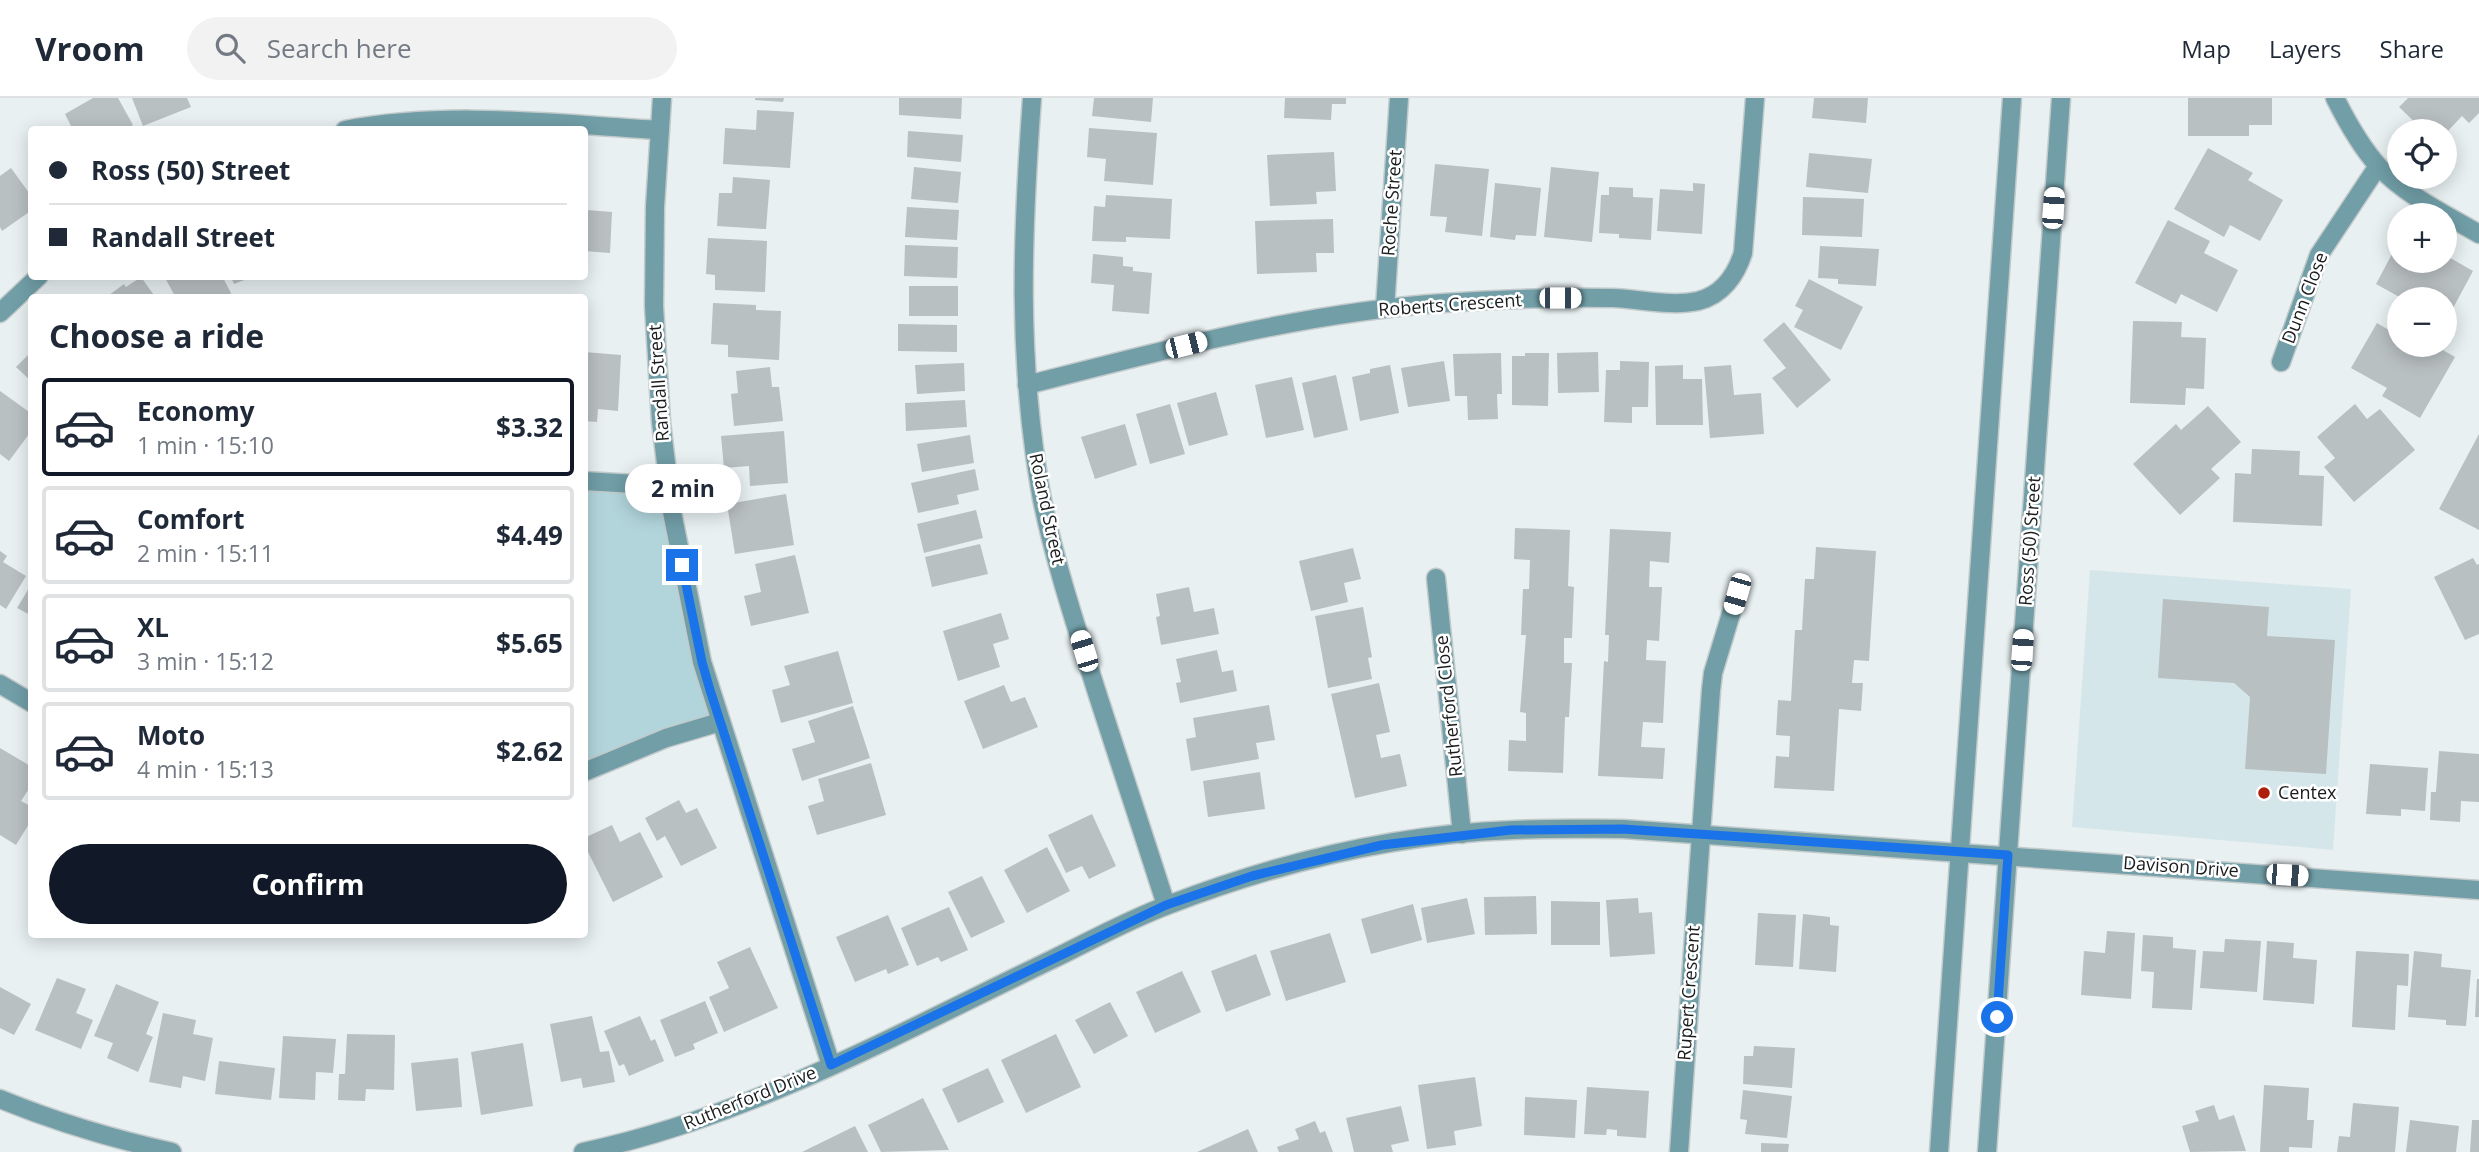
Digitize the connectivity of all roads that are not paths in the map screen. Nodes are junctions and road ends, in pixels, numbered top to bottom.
1 (662, 98) edge
2 (1032, 98) edge
3 (1399, 98) edge
4 (1755, 98) edge
5 (2012, 98) edge
6 (2061, 98) edge
7 (2335, 98) edge
8 (370, 126) edge
9 (660, 130) junction
10 (2378, 166) junction
11 (2479, 234) edge
12 (35, 280) edge
13 (1385, 308) junction
14 (0, 313) edge
15 (2281, 362) dead end
16 (1027, 385) junction
17 (588, 481) edge
18 (668, 486) junction
19 (1436, 578) dead end
20 (1737, 594) dead end
21 (0, 684) edge
22 (28, 701) edge
23 (720, 722) junction
24 (588, 770) edge
25 (1462, 834) junction
26 (1700, 834) junction
27 (1961, 851) junction
28 (2008, 855) junction
29 (2479, 890) edge
30 (1166, 905) junction
31 (831, 1065) junction
32 (0, 1099) edge
33 (172, 1152) edge
34 (583, 1152) edge
35 (1679, 1152) edge
36 (1939, 1152) edge
37 (1987, 1152) edge

1 - 9 street, Randall Street
2 - 16 street, Roland Street
3 - 13 street, Roche Street
4 - 13 street, Roberts Crescent
5 - 27 street
6 - 28 street, Ross (50) Street
7 - 10 street
8 - 9 street
9 - 18 street, Randall Street
10 - 11 street
10 - 15 street, Dunn Close
12 - 14 street
13 - 16 street, Roberts Crescent
16 - 30 street, Roland Street
17 - 18 street
18 - 23 street, Randall Street
19 - 25 street, Rutherford Close
20 - 26 street, Rupert Crescent
21 - 22 street
23 - 24 street
23 - 31 street, Randall Street
25 - 26 street, Rutherford Drive
25 - 30 street, Rutherford Drive
26 - 27 street, Rutherford Drive
26 - 35 street, Rupert Crescent
27 - 28 street, Rutherford Drive
27 - 36 street
28 - 29 street, Davison Drive
28 - 37 street, Ross (50) Street
30 - 31 street, Rutherford Drive
31 - 34 street, Rutherford Drive
32 - 33 street

